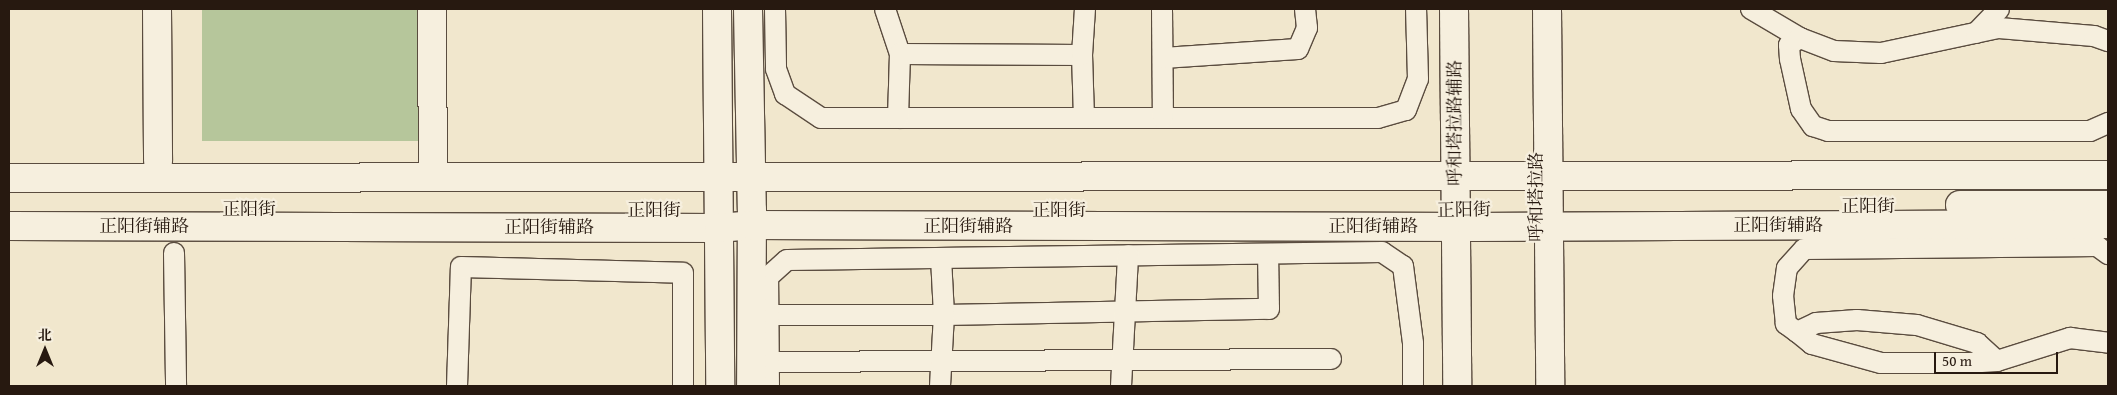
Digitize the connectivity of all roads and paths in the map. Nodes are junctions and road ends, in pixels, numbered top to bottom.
1 (157, 9) edge
2 (432, 9) edge
3 (717, 9) edge
4 (748, 9) edge
5 (775, 9) edge
6 (885, 9) edge
7 (1085, 9) edge
8 (1162, 9) edge
9 (1304, 9) edge
10 (1416, 9) edge
11 (1454, 9) edge
12 (1471, 9) edge
13 (1535, 9) edge
14 (1547, 9) edge
15 (1751, 9) edge
16 (1999, 9) edge
17 (1976, 33) junction
18 (1800, 38) junction
19 (2108, 41) edge
20 (900, 54) junction
21 (1082, 55) junction
22 (1162, 58) junction
23 (898, 118) junction
24 (1084, 118) junction
25 (1163, 118) junction
26 (2108, 123) edge
27 (2108, 159) edge
28 (9, 160) edge
29 (158, 161) junction
30 (1542, 168) junction
31 (433, 170) junction
32 (719, 170) junction
33 (750, 170) junction
34 (1463, 170) junction
35 (2108, 175) edge
36 (9, 178) edge
37 (2108, 204) edge
38 (9, 209) edge
39 (1542, 216) junction
40 (752, 218) junction
41 (1464, 218) junction
42 (719, 219) junction
43 (2108, 224) edge
44 (9, 226) edge
45 (174, 253) dead end
46 (1268, 254) junction
47 (2108, 254) edge
48 (1128, 256) junction
49 (941, 258) junction
50 (1126, 311) junction
51 (768, 315) junction
52 (944, 315) junction
53 (1797, 332) junction
54 (2108, 343) edge
55 (1331, 359) dead end
56 (940, 361) junction
57 (1124, 361) junction
58 (1997, 361) junction
59 (769, 362) junction
60 (176, 386) edge
61 (457, 386) edge
62 (684, 386) edge
63 (720, 386) edge
64 (751, 386) edge
65 (769, 386) edge
66 (940, 386) edge
67 (1121, 386) edge
68 (1413, 386) edge
69 (1457, 386) edge
70 (1472, 386) edge
71 (1537, 386) edge
72 (1550, 386) edge

1 - 29 main road
2 - 31 main road
3 - 32 main road
4 - 33 main road
5 - 23 street
6 - 20 street
7 - 21 street
8 - 22 street
9 - 22 street
10 - 25 street
11 - 34 main road, 呼和塔拉路辅路
12 - 34 main road
13 - 30 main road, 呼和塔拉路
14 - 30 main road
15 - 18 street
16 - 17 street
17 - 18 street
17 - 19 street
18 - 26 street
20 - 21 street
20 - 23 street
21 - 24 street
22 - 25 street
23 - 24 street
24 - 25 street
27 - 30 main road
28 - 29 main road
29 - 31 main road
30 - 34 main road
30 - 35 main road
30 - 39 main road, 呼和塔拉路
31 - 32 main road
31 - 36 main road
32 - 33 main road
32 - 42 main road
33 - 34 main road
33 - 40 main road
34 - 41 main road, 呼和塔拉路辅路
37 - 39 main road, 正阳街
38 - 42 main road, 正阳街
39 - 41 main road, 正阳街
39 - 43 main road, 正阳街辅路
39 - 71 main road, 呼和塔拉路
39 - 72 main road
40 - 41 main road, 正阳街
40 - 42 main road, 正阳街
40 - 64 main road
41 - 69 main road, 呼和塔拉路辅路
41 - 70 main road
42 - 44 main road, 正阳街辅路
42 - 63 main road
45 - 60 street
46 - 48 street
46 - 50 street
46 - 68 street
47 - 53 street
48 - 49 street
48 - 50 street
49 - 51 street
49 - 52 street
50 - 52 street
50 - 57 street
51 - 52 street
51 - 59 street
52 - 56 street
53 - 58 street
53 - 58 street
54 - 58 street
55 - 57 street
56 - 57 street
56 - 59 street
56 - 66 street
57 - 67 street
59 - 65 street
61 - 62 street

